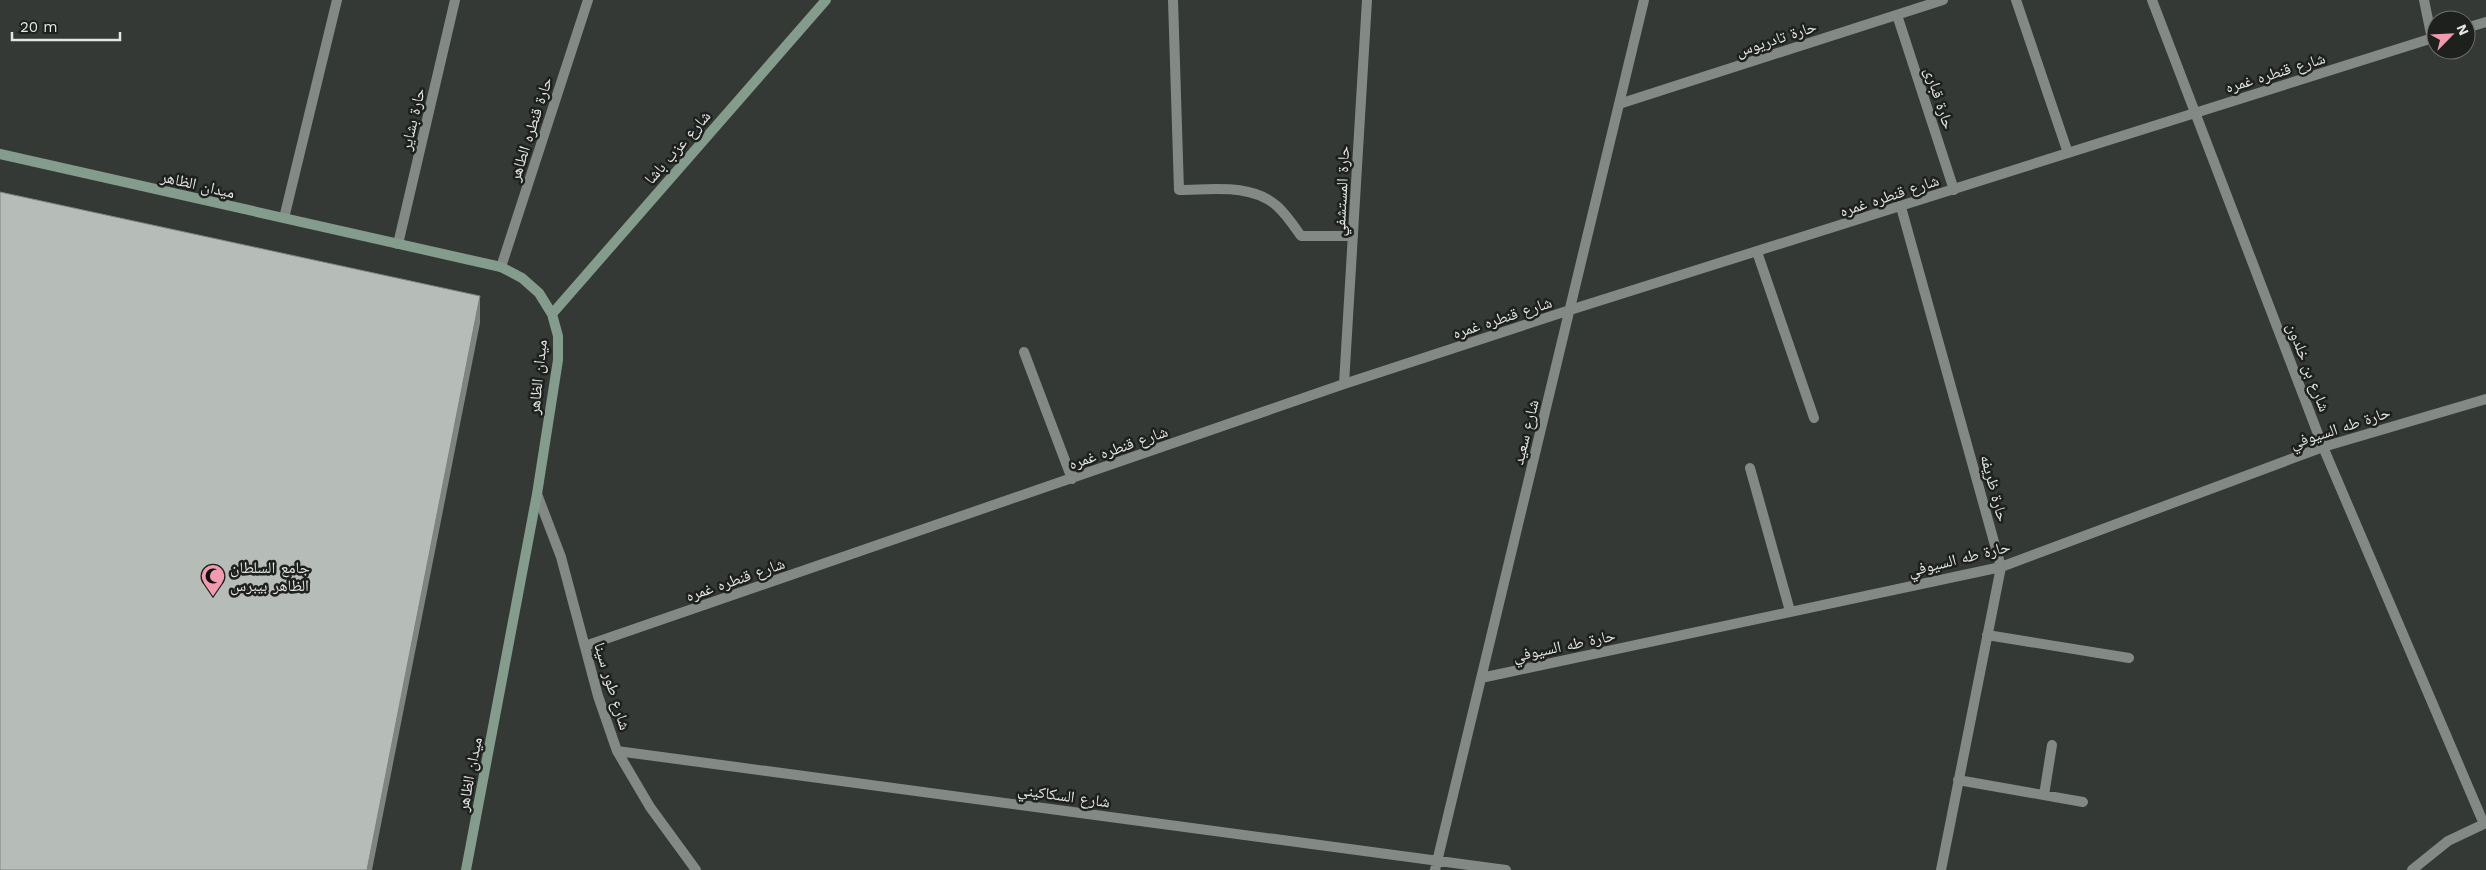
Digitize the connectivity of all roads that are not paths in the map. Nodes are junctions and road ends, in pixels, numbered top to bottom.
1 (336, 0) edge
2 (455, 0) edge
3 (588, 0) edge
4 (826, 0) edge
5 (1172, 0) edge
6 (1367, 0) edge
7 (1644, 0) edge
8 (1943, 0) edge
9 (2016, 0) edge
10 (2152, 0) edge
11 (1897, 15) junction
12 (2426, 40) edge
13 (1619, 104) junction
14 (2196, 112) junction
15 (2068, 153) junction
16 (0, 154) edge
17 (1954, 190) junction
18 (1901, 207) junction
19 (284, 218) junction
20 (1353, 236) junction
21 (398, 244) junction
22 (1757, 252) junction
23 (501, 268) junction
24 (1570, 310) junction
25 (552, 314) junction
26 (1024, 352) dead end
27 (1344, 384) junction
28 (2486, 399) edge
29 (1814, 418) dead end
30 (2323, 447) junction
31 (1750, 468) dead end
32 (1072, 478) junction
33 (537, 494) junction
34 (2001, 566) junction
35 (1790, 611) junction
36 (1987, 635) junction
37 (585, 646) junction
38 (2129, 658) dead end
39 (1482, 678) junction
40 (2052, 745) dead end
41 (617, 751) junction
42 (1958, 780) junction
43 (2044, 796) junction
44 (2083, 802) dead end
45 (2485, 823) edge
46 (1436, 865) edge
47 (466, 870) edge
48 (696, 870) edge
49 (1506, 870) edge
50 (1941, 870) edge
51 (2412, 870) edge

1 - 19 street
2 - 21 street, حارة بشاير
3 - 23 street, حارة قنطره الطاهر
4 - 25 main road, شارع عزب باشا
5 - 20 street
6 - 20 street, حارة المستشفي
7 - 13 street, شارع سعيد
8 - 11 street, حارة تادريوس
9 - 15 street
10 - 14 street, شارع بن خلدون
11 - 13 street, حارة تادريوس
11 - 17 street, حارة قبارى
12 - 14 street, شارع قنطره غمره
13 - 24 street, شارع سعيد
14 - 15 street, شارع قنطره غمره
14 - 30 street, شارع بن خلدون
15 - 17 street, شارع قنطره غمره
16 - 19 main road, ميدان الظاهر
17 - 18 street, شارع قنطره غمره
18 - 22 street, شارع قنطره غمره
18 - 34 street, حارة ظريفه
19 - 21 main road, ميدان الظاهر
20 - 27 street, حارة المستشفي
21 - 23 main road, ميدان الظاهر
22 - 24 street, شارع قنطره غمره
22 - 29 street
23 - 25 main road, ميدان الظاهر
24 - 27 street, شارع قنطره غمره
24 - 39 street, شارع سعيد
25 - 33 main road, ميدان الظاهر
26 - 32 street
27 - 32 street, شارع قنطره غمره
28 - 30 street, حارة طه السيوفي
30 - 34 street, حارة طه السيوفي
30 - 45 street, شارع بن خلدون
31 - 35 street
32 - 37 street, شارع قنطره غمره
33 - 37 street, شارع طور سينا
33 - 47 main road, ميدان الظاهر
34 - 35 street, حارة طه السيوفي
34 - 36 street, حارة ظريفه
35 - 39 street, حارة طه السيوفي
36 - 38 street
36 - 42 street, حارة ظريفه
37 - 41 street, شارع طور سينا
39 - 46 street, شارع سعيد
40 - 43 street
41 - 46 street, شارع السكاكيني
41 - 48 street, شارع طور سينا
42 - 43 street
42 - 50 street, حارة ظريفه
43 - 44 street
45 - 51 street
46 - 49 street, شارع السكاكيني

